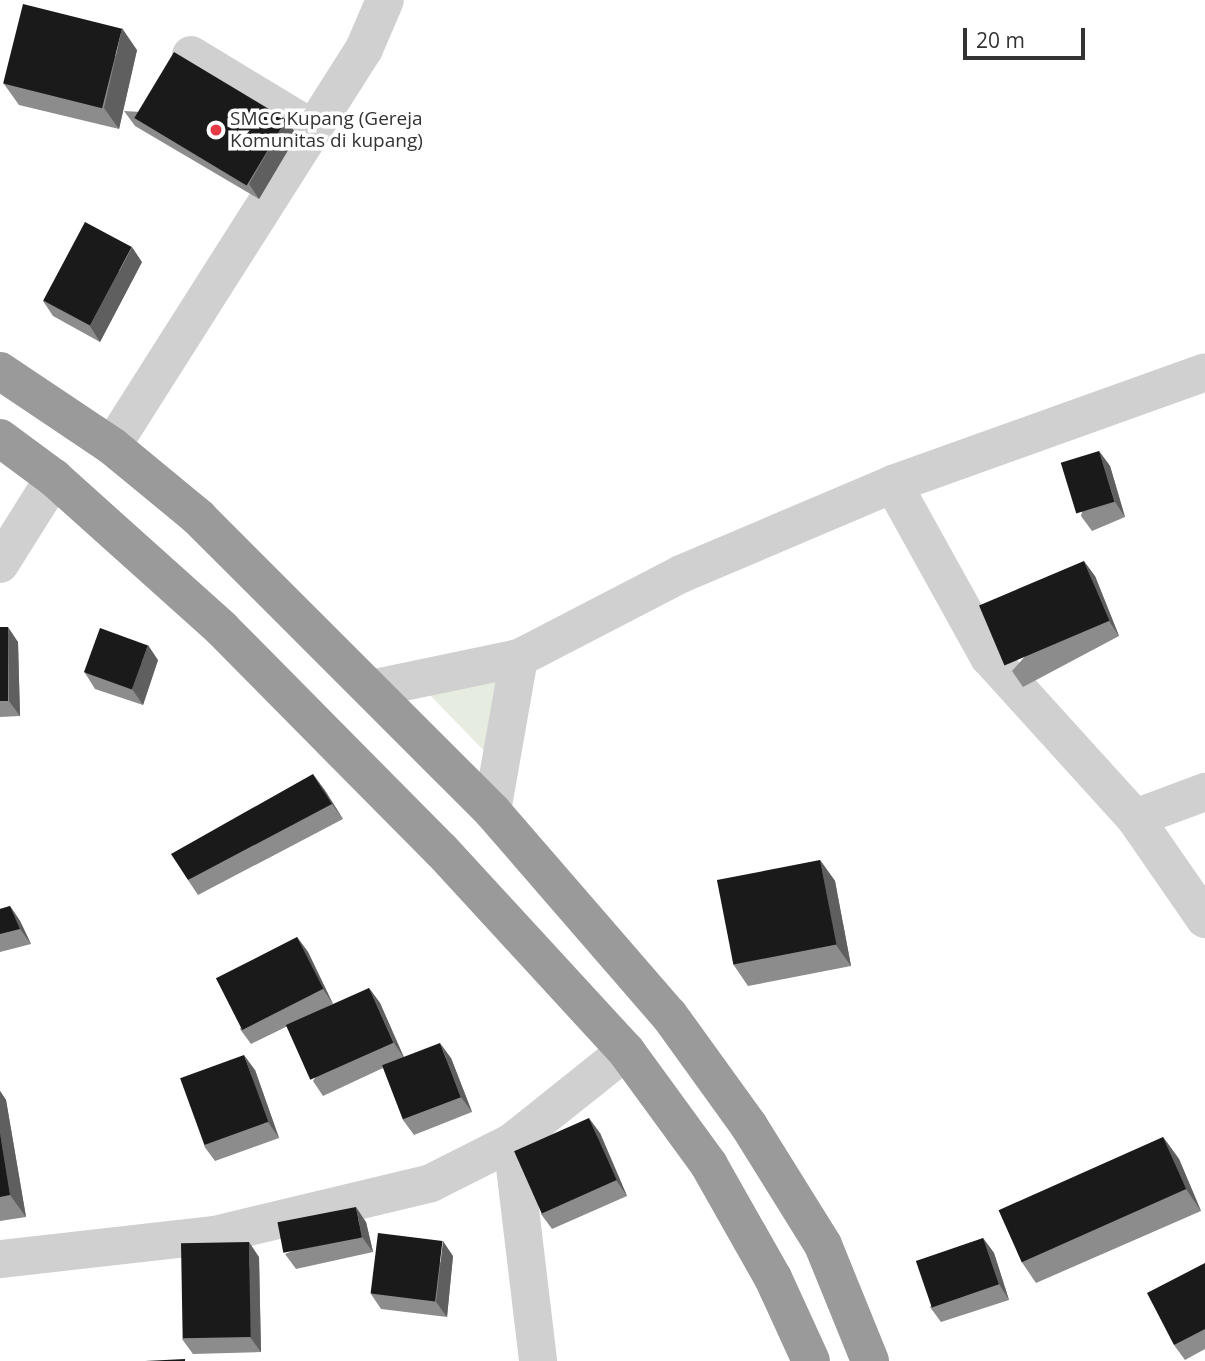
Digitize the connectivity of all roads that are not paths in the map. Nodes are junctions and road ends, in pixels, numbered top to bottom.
1 (385, 0) edge
2 (191, 55) dead end
3 (310, 127) junction
4 (0, 371) edge
5 (1205, 372) edge
6 (0, 438) edge
7 (112, 446) junction
8 (54, 478) junction
9 (893, 484) junction
10 (0, 564) edge
11 (519, 657) junction
12 (375, 688) junction
13 (1205, 792) edge
14 (492, 811) junction
15 (1135, 818) junction
16 (1205, 919) edge
17 (626, 1051) junction
18 (512, 1142) junction
19 (0, 1259) edge
20 (538, 1361) edge
21 (811, 1361) edge
22 (870, 1361) edge

1 - 3 street
2 - 3 street
3 - 7 street
4 - 7 highway
5 - 9 street
6 - 8 highway
7 - 12 highway
8 - 10 street
8 - 17 highway
9 - 11 street
9 - 15 street
11 - 12 street
11 - 14 street
12 - 14 highway
13 - 15 street
14 - 22 highway
15 - 16 street
17 - 18 street
17 - 21 highway
18 - 19 street
18 - 20 street

